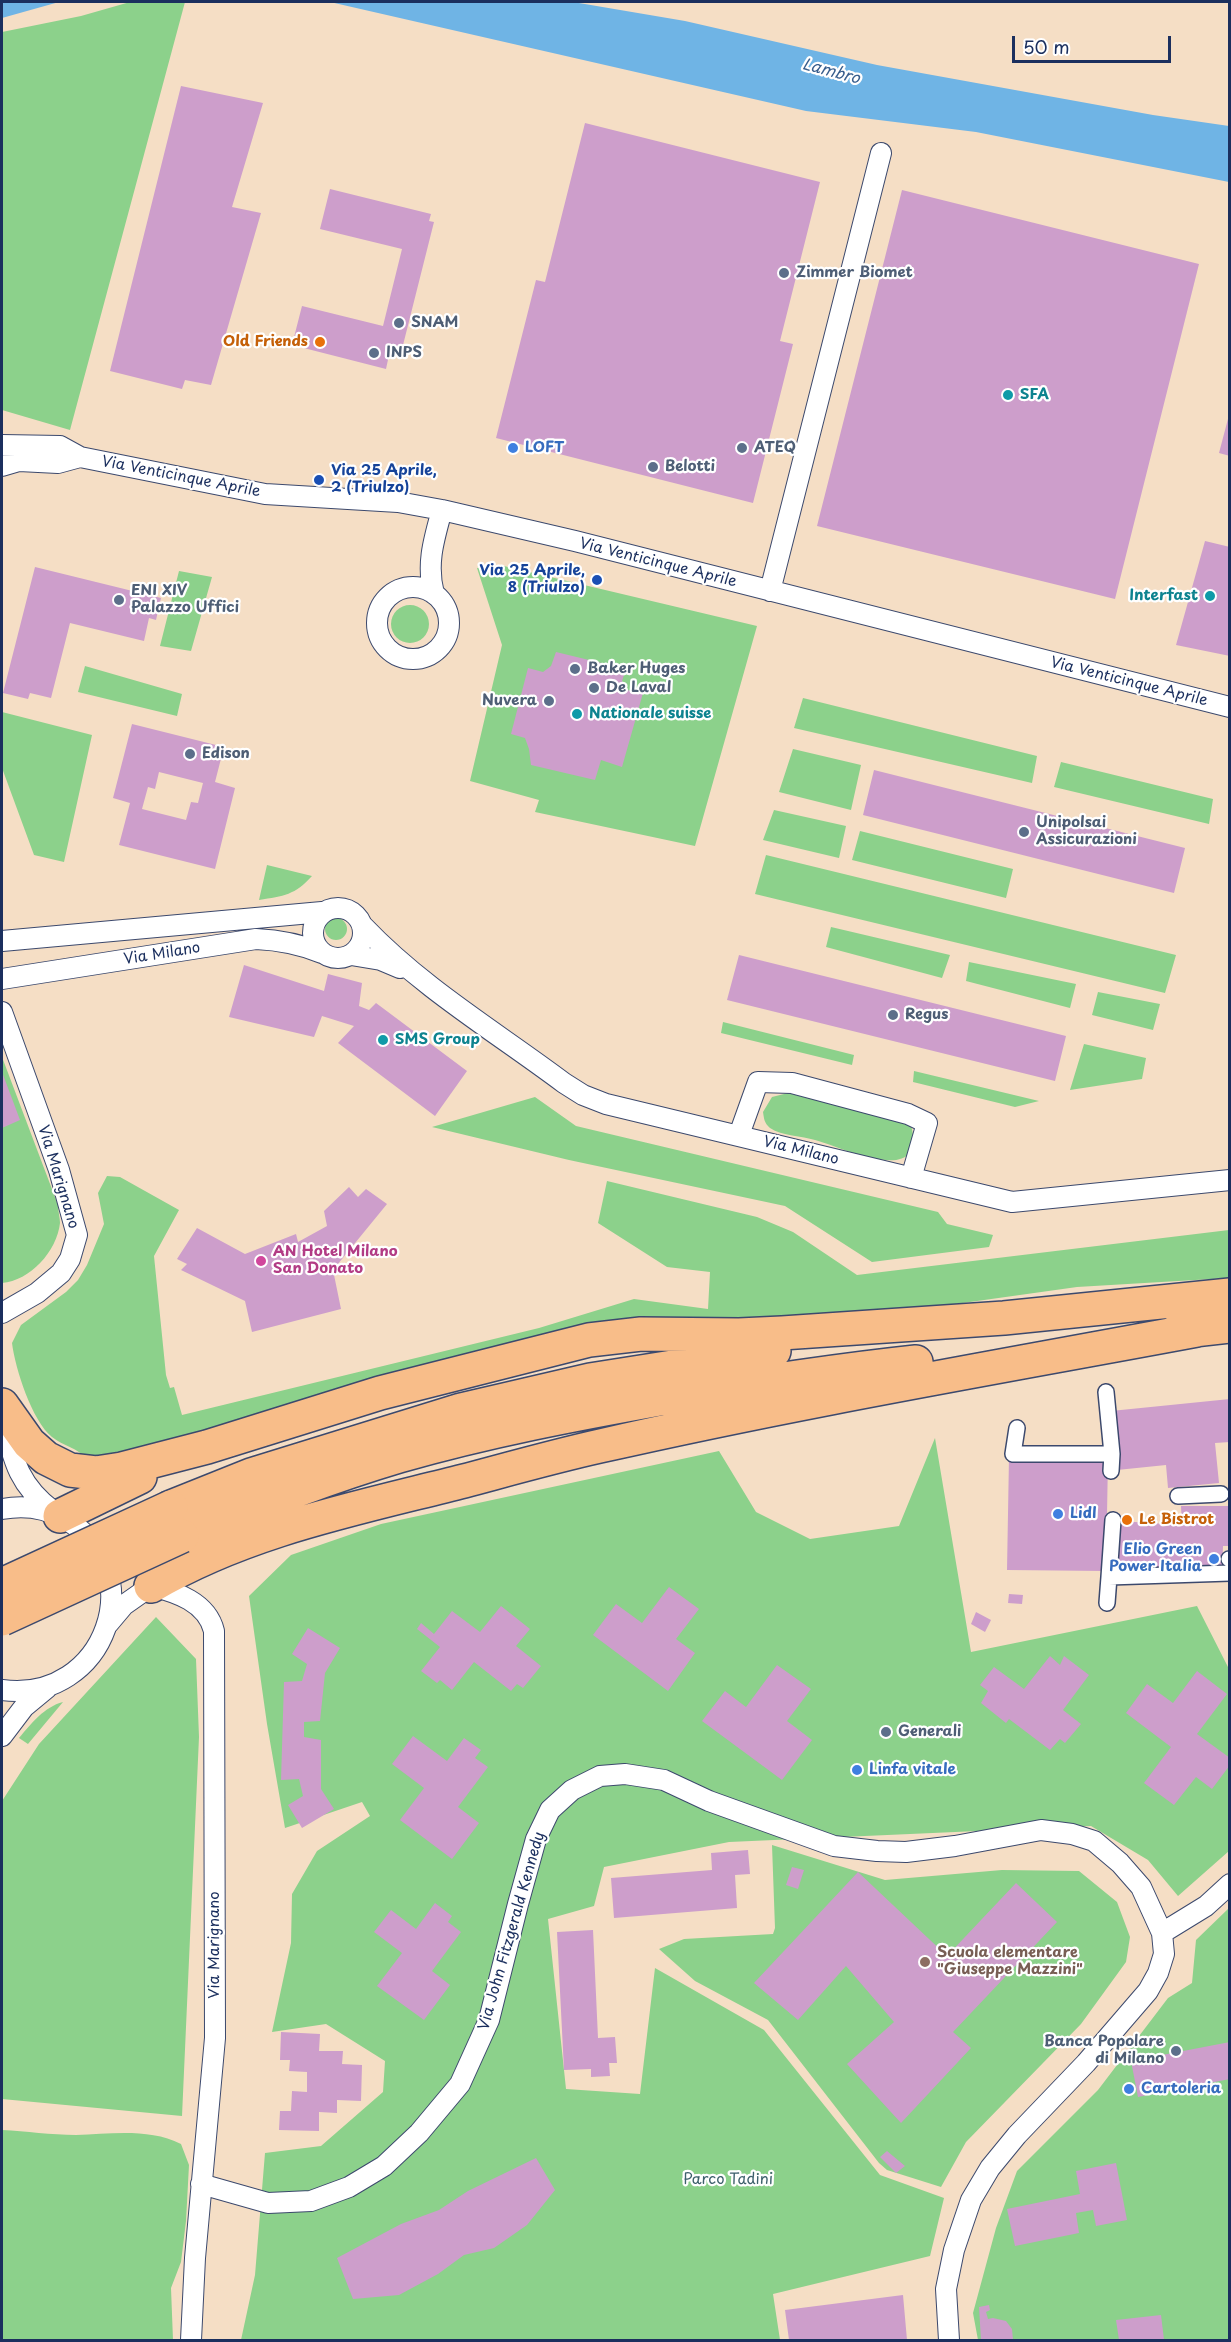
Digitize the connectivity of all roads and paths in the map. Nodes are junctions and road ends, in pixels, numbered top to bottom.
1 (880, 153) dead end
2 (2, 445) edge
3 (80, 458) junction
4 (2, 466) edge
5 (442, 510) junction
6 (431, 546) junction
7 (396, 591) junction
8 (770, 591) junction
9 (434, 594) junction
10 (1230, 706) edge
11 (322, 912) junction
12 (363, 926) junction
13 (2, 941) edge
14 (322, 953) junction
15 (351, 955) junction
16 (412, 974) junction
17 (2, 979) edge
18 (2, 1012) edge
19 (740, 1136) junction
20 (911, 1178) junction
21 (1230, 1180) edge
22 (1230, 1295) edge
23 (2, 1313) edge
24 (1004, 1318) junction
25 (1230, 1326) edge
26 (1197, 1330) junction
27 (1106, 1392) dead end
28 (2, 1405) edge
29 (2, 1412) edge
30 (1017, 1428) dead end
31 (207, 1447) junction
32 (1112, 1454) junction
33 (1112, 1471) dead end
34 (1221, 1494) dead end
35 (1178, 1497) dead end
36 (2, 1509) edge
37 (60, 1516) junction
38 (1113, 1520) dead end
39 (177, 1521) junction
40 (1230, 1573) edge
41 (1109, 1577) junction
42 (2, 1585) edge
43 (151, 1586) junction
44 (1107, 1603) dead end
45 (2, 1619) edge
46 (108, 1624) junction
47 (54, 1684) junction
48 (2, 1690) edge
49 (2, 1736) edge
50 (1230, 1884) edge
51 (1162, 1933) junction
52 (201, 2184) junction
53 (191, 2340) edge
54 (949, 2340) edge

1 - 8 street
2 - 3 street, Via Venticinque Aprile
3 - 4 street, Via Venticinque Aprile
3 - 5 street, Via Venticinque Aprile
5 - 6 street
5 - 8 street, Via Venticinque Aprile
6 - 7 street
6 - 9 street
7 - 9 street
7 - 9 street
8 - 10 street, Via Venticinque Aprile
11 - 12 street, Via Milano
11 - 13 street, Via Milano
11 - 14 street
12 - 15 street
12 - 16 street
14 - 15 street, Via Milano
14 - 17 street, Via Milano
15 - 16 street, Via Milano
16 - 19 street, Via Milano
18 - 23 street, Via Marignano
19 - 20 street, Via Milano
19 - 20 street
20 - 21 street, Via Milano
22 - 24 highway
24 - 31 highway
24 - 39 highway
25 - 26 highway
26 - 39 highway
26 - 43 highway
27 - 32 street
28 - 31 highway
29 - 37 street
30 - 32 street
31 - 37 highway
32 - 33 street
34 - 35 street
36 - 37 street
37 - 46 street
38 - 41 street
39 - 42 highway, bridge
39 - 45 highway, bridge
40 - 41 street
41 - 44 street
43 - 46 street
43 - 52 street, Via Marignano
46 - 47 street
47 - 48 street
47 - 49 street
50 - 51 street
51 - 52 street, Via John Fitzgerald Kennedy
51 - 54 street, Via John Fitzgerald Kennedy
52 - 53 street, Via Marignano

